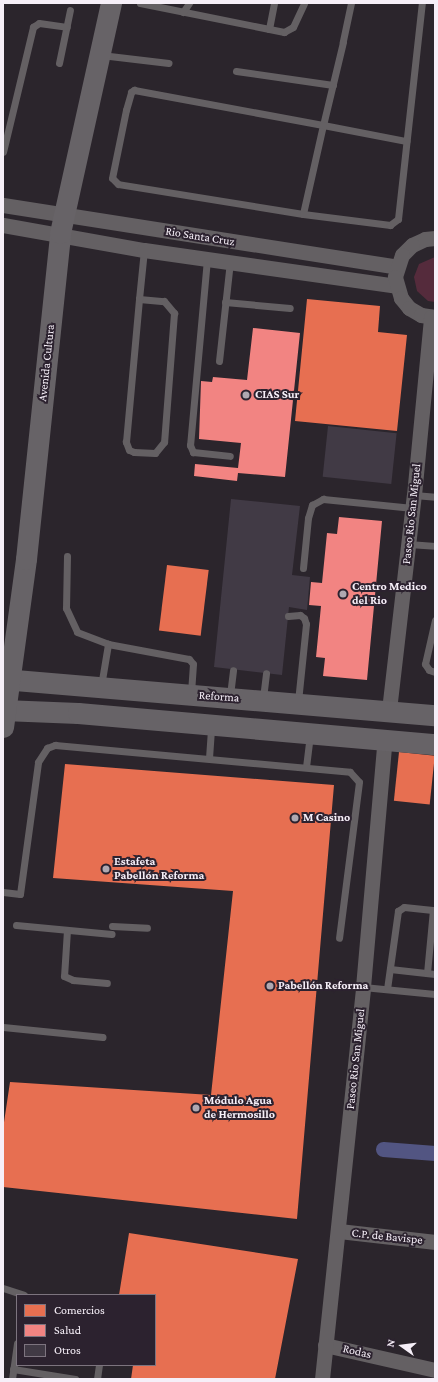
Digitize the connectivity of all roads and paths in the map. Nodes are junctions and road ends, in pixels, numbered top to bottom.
1 (111, 3) edge
2 (140, 3) edge
3 (189, 3) edge
4 (274, 3) edge
5 (304, 3) edge
6 (352, 3) edge
7 (422, 3) edge
8 (70, 10) dead end
9 (183, 12) junction
10 (67, 27) junction
11 (268, 30) junction
12 (99, 54) junction
13 (60, 63) dead end
14 (168, 63) dead end
15 (236, 71) dead end
16 (333, 85) junction
17 (324, 125) junction
18 (406, 141) junction
19 (3, 152) edge
20 (3, 205) edge
21 (303, 214) junction
22 (62, 224) junction
23 (3, 225) edge
24 (435, 238) edge
25 (144, 250) junction
26 (207, 259) junction
27 (230, 262) junction
28 (397, 267) junction
29 (396, 286) junction
30 (139, 299) junction
31 (225, 302) junction
32 (290, 308) dead end
33 (433, 317) edge
34 (219, 361) dead end
35 (230, 456) dead end
36 (435, 497) edge
37 (413, 501) junction
38 (408, 544) junction
39 (435, 546) edge
40 (67, 556) dead end
41 (303, 568) dead end
42 (288, 616) dead end
43 (435, 620) edge
44 (108, 644) junction
45 (233, 670) dead end
46 (435, 672) edge
47 (266, 673) dead end
48 (7, 679) edge
49 (101, 687) junction
50 (191, 695) junction
51 (230, 698) junction
52 (263, 701) junction
53 (298, 704) junction
54 (384, 710) junction
55 (4, 715) edge
56 (435, 715) edge
57 (211, 725) junction
58 (302, 732) junction
59 (435, 736) edge
60 (394, 739) junction
61 (435, 744) edge
62 (209, 758) junction
63 (306, 767) junction
64 (3, 892) edge
65 (434, 910) edge
66 (16, 925) dead end
67 (147, 928) dead end
68 (67, 930) junction
69 (339, 938) dead end
70 (390, 969) junction
71 (431, 974) edge
72 (107, 983) dead end
73 (363, 987) junction
74 (387, 989) junction
75 (435, 994) edge
76 (3, 1027) edge
77 (102, 1037) dead end
78 (339, 1231) junction
79 (435, 1242) edge
80 (3, 1288) edge
81 (21, 1294) edge
82 (326, 1345) junction
83 (16, 1350) edge
84 (99, 1366) edge
85 (13, 1369) junction
86 (435, 1370) edge
87 (12, 1379) edge
88 (75, 1379) edge
89 (97, 1379) edge
90 (322, 1379) edge

1 - 12 main road, Avenida Cultura
2 - 9 lane
3 - 9 lane
4 - 11 lane
5 - 11 lane
6 - 16 lane
7 - 18 lane
8 - 10 lane
9 - 11 lane
10 - 13 lane
10 - 19 lane
12 - 14 lane
12 - 22 main road, Avenida Cultura
15 - 16 lane
16 - 17 lane
17 - 18 lane
17 - 21 lane
17 - 21 lane
18 - 21 lane
20 - 22 street, Rio Santa Cruz
22 - 23 street, Rio Santa Cruz
22 - 25 street, Rio Santa Cruz
22 - 28 street, Rio Santa Cruz
22 - 48 main road, Avenida Cultura
24 - 28 street
25 - 26 street, Rio Santa Cruz
25 - 30 lane
26 - 27 street, Rio Santa Cruz
26 - 35 lane
27 - 29 street, Rio Santa Cruz
27 - 31 lane
28 - 29 street
29 - 33 street
30 - 30 lane
31 - 32 lane
31 - 34 lane
33 - 37 street, Paseo Rio San Miguel
36 - 37 lane
37 - 38 street, Paseo Rio San Miguel
37 - 41 lane
38 - 39 lane
38 - 54 street, Paseo Rio San Miguel
40 - 44 lane
42 - 53 lane
43 - 46 lane
44 - 49 lane
44 - 50 lane
45 - 51 lane
47 - 52 lane
48 - 49 main road, Reforma
48 - 55 main road, Avenida Cultura
49 - 50 main road, Reforma
50 - 51 main road, Reforma
51 - 52 main road, Reforma
52 - 53 main road, Reforma
53 - 54 main road, Reforma
54 - 56 main road, Reforma
54 - 58 main road
55 - 57 main road
57 - 58 main road
57 - 62 lane
58 - 60 main road
58 - 63 lane
59 - 60 main road
60 - 61 main road
60 - 73 street, Paseo Rio San Miguel
62 - 63 lane
62 - 64 lane
63 - 69 lane
65 - 70 lane
65 - 71 lane
66 - 68 lane
67 - 68 lane
68 - 72 lane
70 - 71 lane
70 - 74 lane
73 - 74 lane
73 - 78 street, Paseo Rio San Miguel
74 - 75 lane
76 - 77 lane
78 - 79 street, C.P. de Bavispe
78 - 82 street, Paseo Rio San Miguel
80 - 81 lane
82 - 86 street, Rodas
82 - 90 street, Paseo Rio San Miguel
83 - 85 lane
84 - 89 lane
85 - 87 lane
85 - 88 lane

